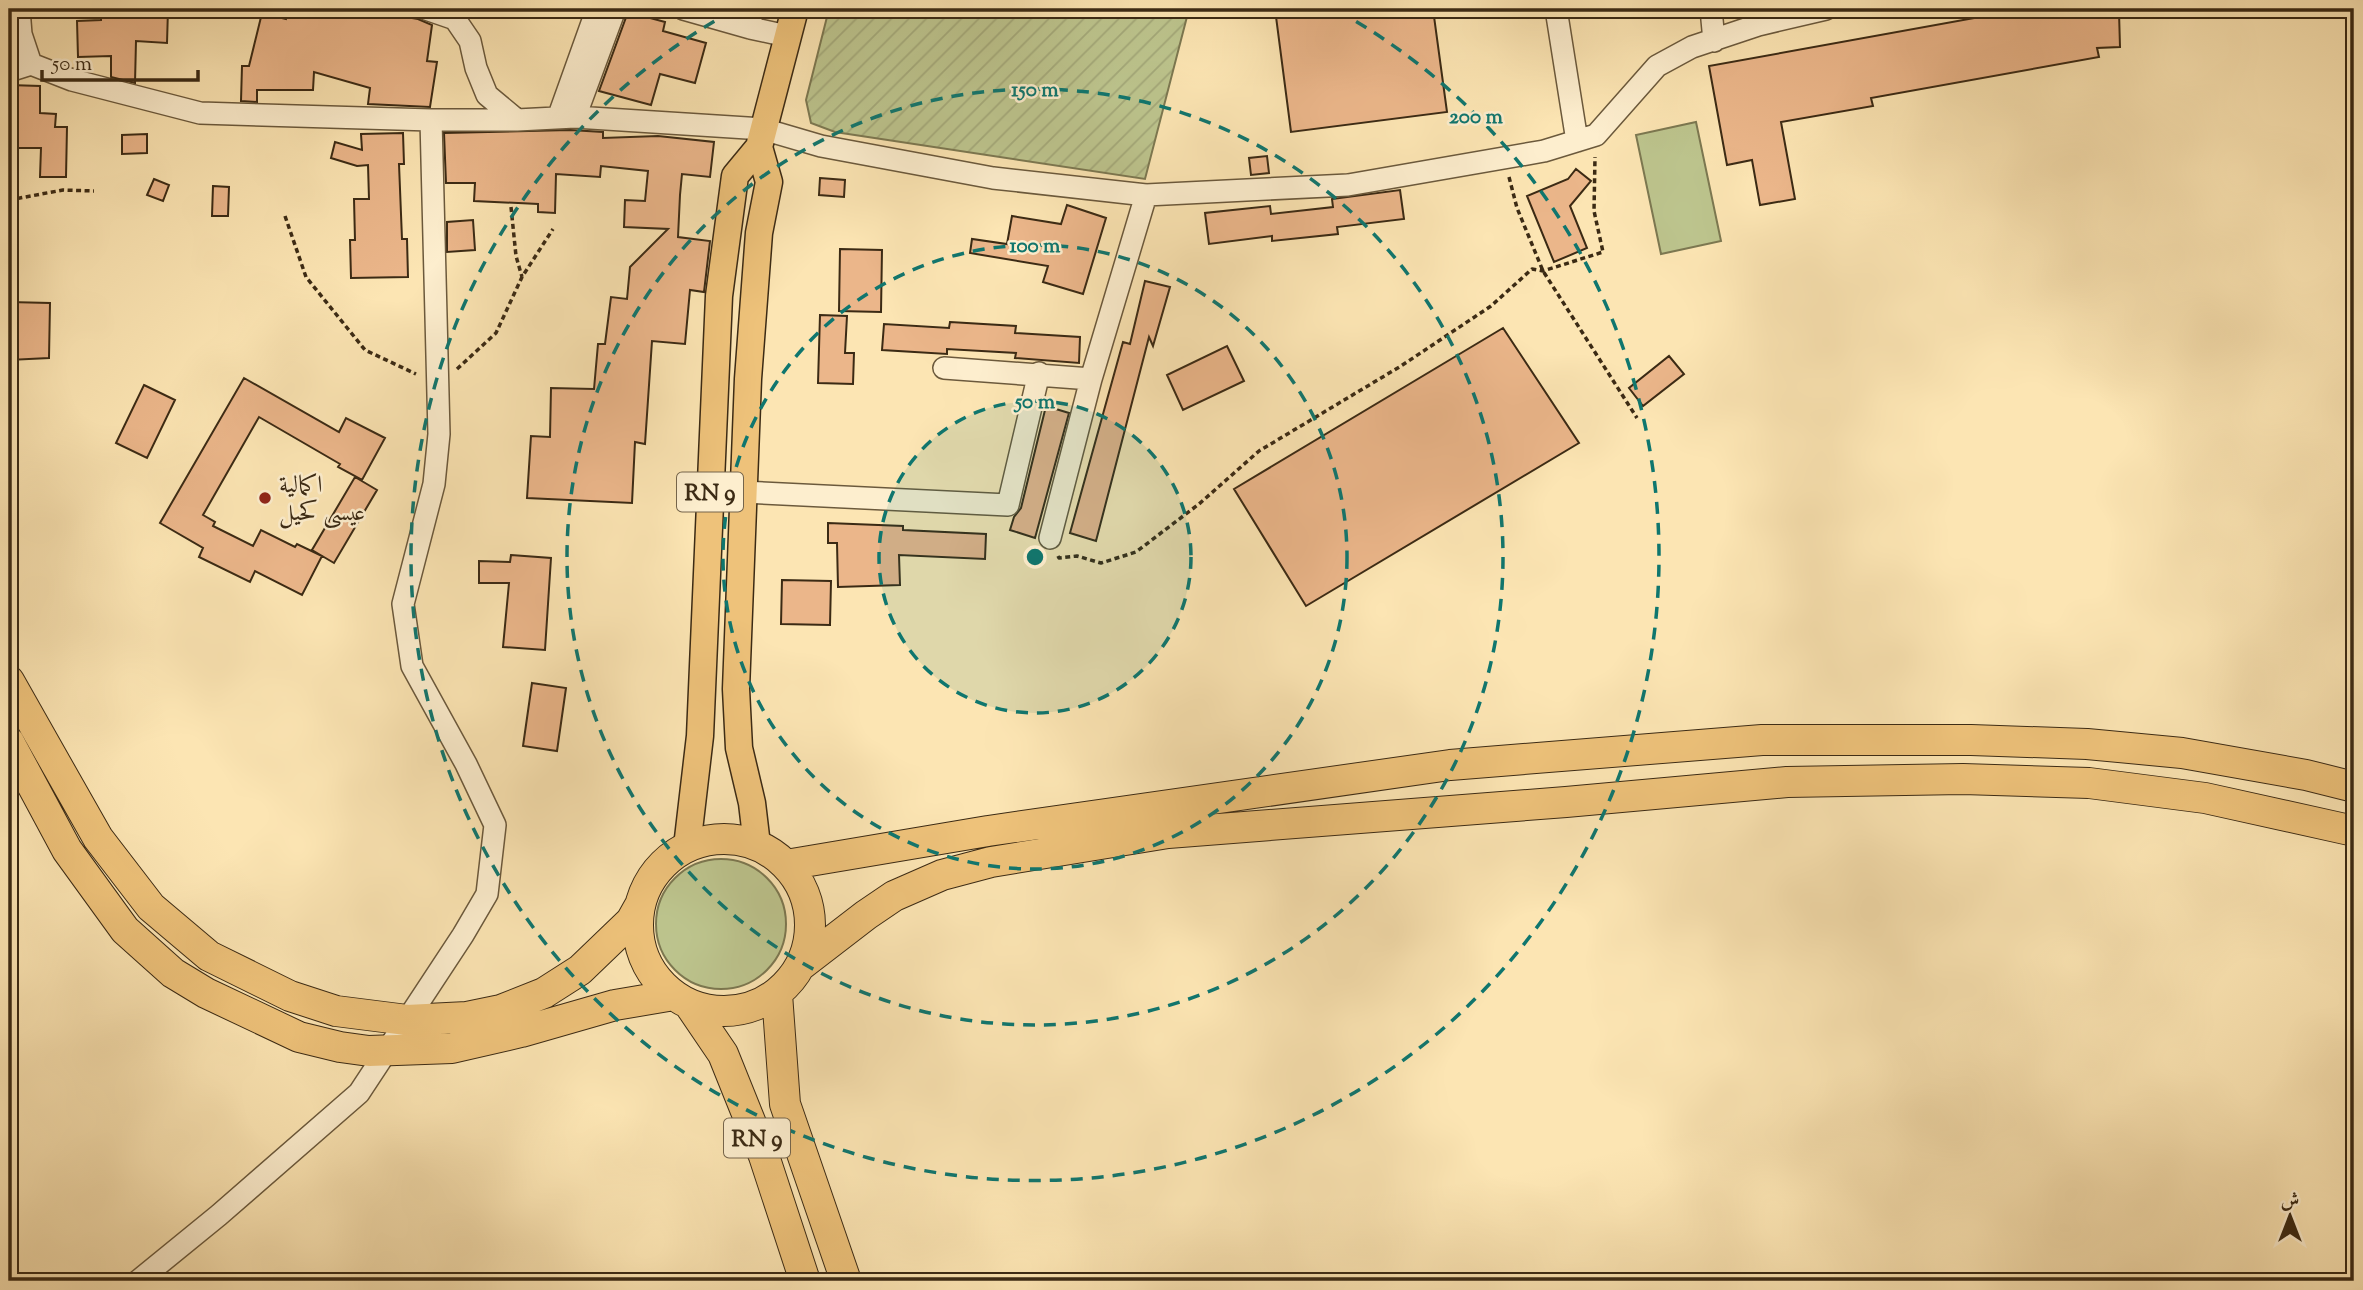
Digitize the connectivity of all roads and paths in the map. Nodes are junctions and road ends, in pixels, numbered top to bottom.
1 (19, 9) edge
2 (426, 9) edge
3 (597, 9) edge
4 (615, 9) edge
5 (683, 9) edge
6 (795, 9) edge
7 (1556, 9) edge
8 (1711, 9) edge
9 (1826, 9) edge
10 (456, 14) edge
11 (1758, 17) edge
12 (751, 19) edge
13 (787, 36) junction
14 (1714, 41) junction
15 (31, 64) junction
16 (9, 71) edge
17 (566, 117) junction
18 (431, 120) junction
19 (517, 120) junction
20 (761, 138) junction
21 (1586, 138) junction
22 (1505, 158) junction
23 (94, 191) dead end
24 (1146, 195) junction
25 (9, 200) edge
26 (511, 207) dead end
27 (285, 216) dead end
28 (553, 229) dead end
29 (1543, 271) junction
30 (522, 277) junction
31 (944, 368) dead end
32 (1039, 373) junction
33 (1091, 379) junction
34 (439, 386) junction
35 (1637, 418) dead end
36 (743, 492) junction
37 (1050, 538) joint
38 (9, 681) edge
39 (9, 741) edge
40 (2354, 787) edge
41 (2354, 831) edge
42 (757, 845) junction
43 (687, 847) junction
44 (786, 865) junction
45 (640, 905) junction
46 (801, 965) junction
47 (777, 994) junction
48 (681, 1000) junction
49 (407, 1020) junction
50 (385, 1052) junction
51 (138, 1281) edge
52 (805, 1281) edge
53 (845, 1281) edge

1 - 15 street
2 - 10 street
3 - 17 street
4 - 17 street
5 - 12 street
6 - 13 main road, RN 9
7 - 21 street
8 - 14 street
9 - 11 street
10 - 19 street
11 - 14 street
12 - 13 street
13 - 20 main road, RN 9
14 - 21 street
15 - 16 street
15 - 18 street
17 - 19 street
17 - 20 street
18 - 19 street
18 - 34 street
20 - 24 street
20 - 36 main road, RN 9
20 - 43 main road, RN 9
21 - 22 street
21 - 29 path
22 - 24 street
22 - 29 path
23 - 25 path
24 - 33 street
26 - 30 path
27 - 34 path
28 - 30 path
29 - 35 path
29 - 37 path
30 - 34 path
31 - 32 street
32 - 33 street
32 - 36 street
33 - 37 street
34 - 49 street
36 - 42 main road, RN 9
38 - 49 highway
39 - 50 highway
40 - 44 highway
41 - 46 highway
42 - 43 highway, RN 9
42 - 44 highway, RN 9
43 - 45 highway, RN 9
44 - 46 highway, RN 9
45 - 48 highway, RN 9
45 - 49 highway
46 - 47 highway, RN 9
47 - 48 highway, RN 9
47 - 53 highway, RN 9
48 - 50 highway
48 - 52 highway, RN 9
49 - 50 street
50 - 51 street

